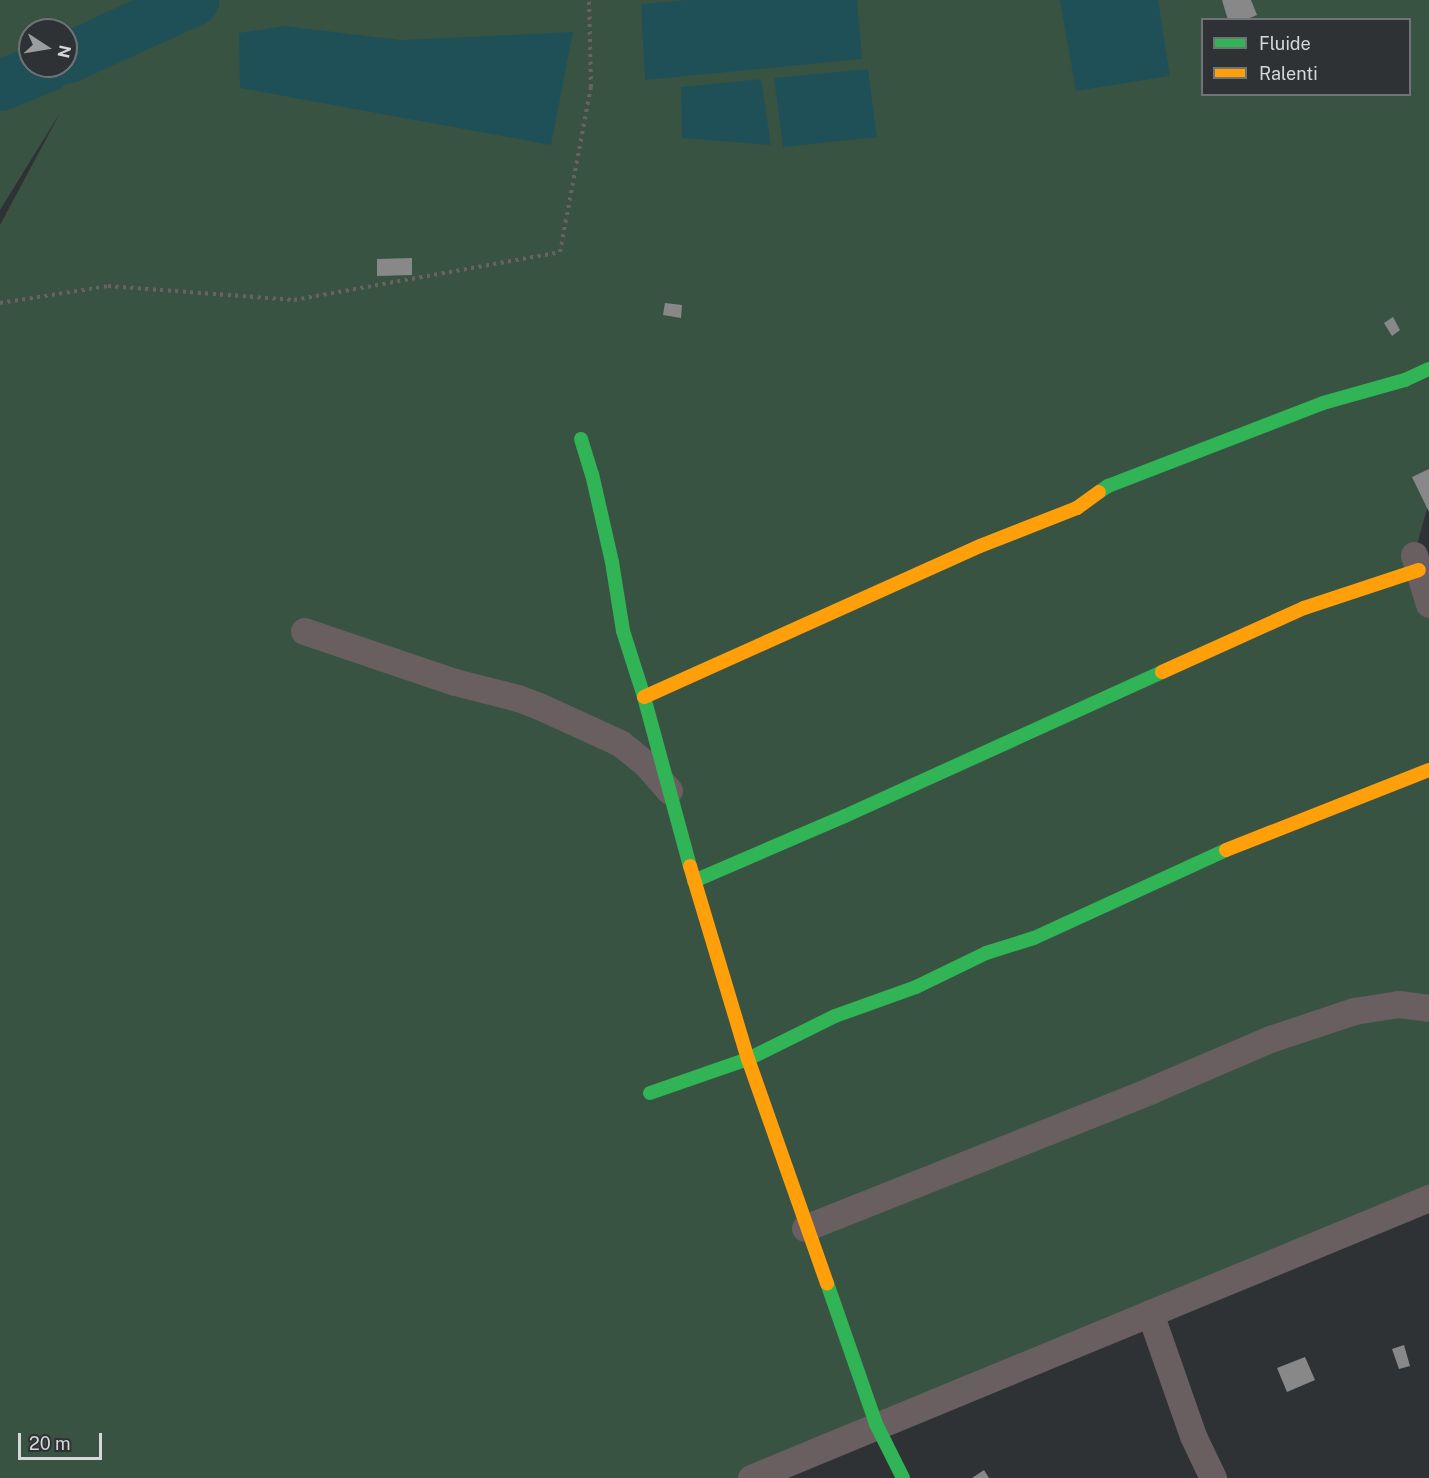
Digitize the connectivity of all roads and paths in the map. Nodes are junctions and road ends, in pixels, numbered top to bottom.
1 (589, 0) edge
2 (0, 303) edge
3 (1429, 369) edge
4 (581, 439) dead end
5 (1416, 563) joint
6 (1429, 604) edge
7 (304, 631) dead end
8 (644, 697) junction
9 (1429, 770) edge
10 (670, 791) junction
11 (694, 881) junction
12 (1429, 1008) edge
13 (748, 1059) junction
14 (650, 1093) dead end
15 (1429, 1198) edge
16 (805, 1228) junction
17 (1150, 1313) junction
18 (876, 1425) junction
19 (751, 1478) edge
20 (903, 1478) edge
21 (1213, 1478) edge

1 - 2 path
3 - 8 street
4 - 8 street
5 - 6 street
5 - 11 street
7 - 10 street
8 - 10 street
9 - 13 street
10 - 11 street
11 - 13 street
12 - 16 street
13 - 14 street
13 - 16 street
15 - 17 street
16 - 18 street
17 - 18 street
17 - 21 street
18 - 19 street
18 - 20 street

